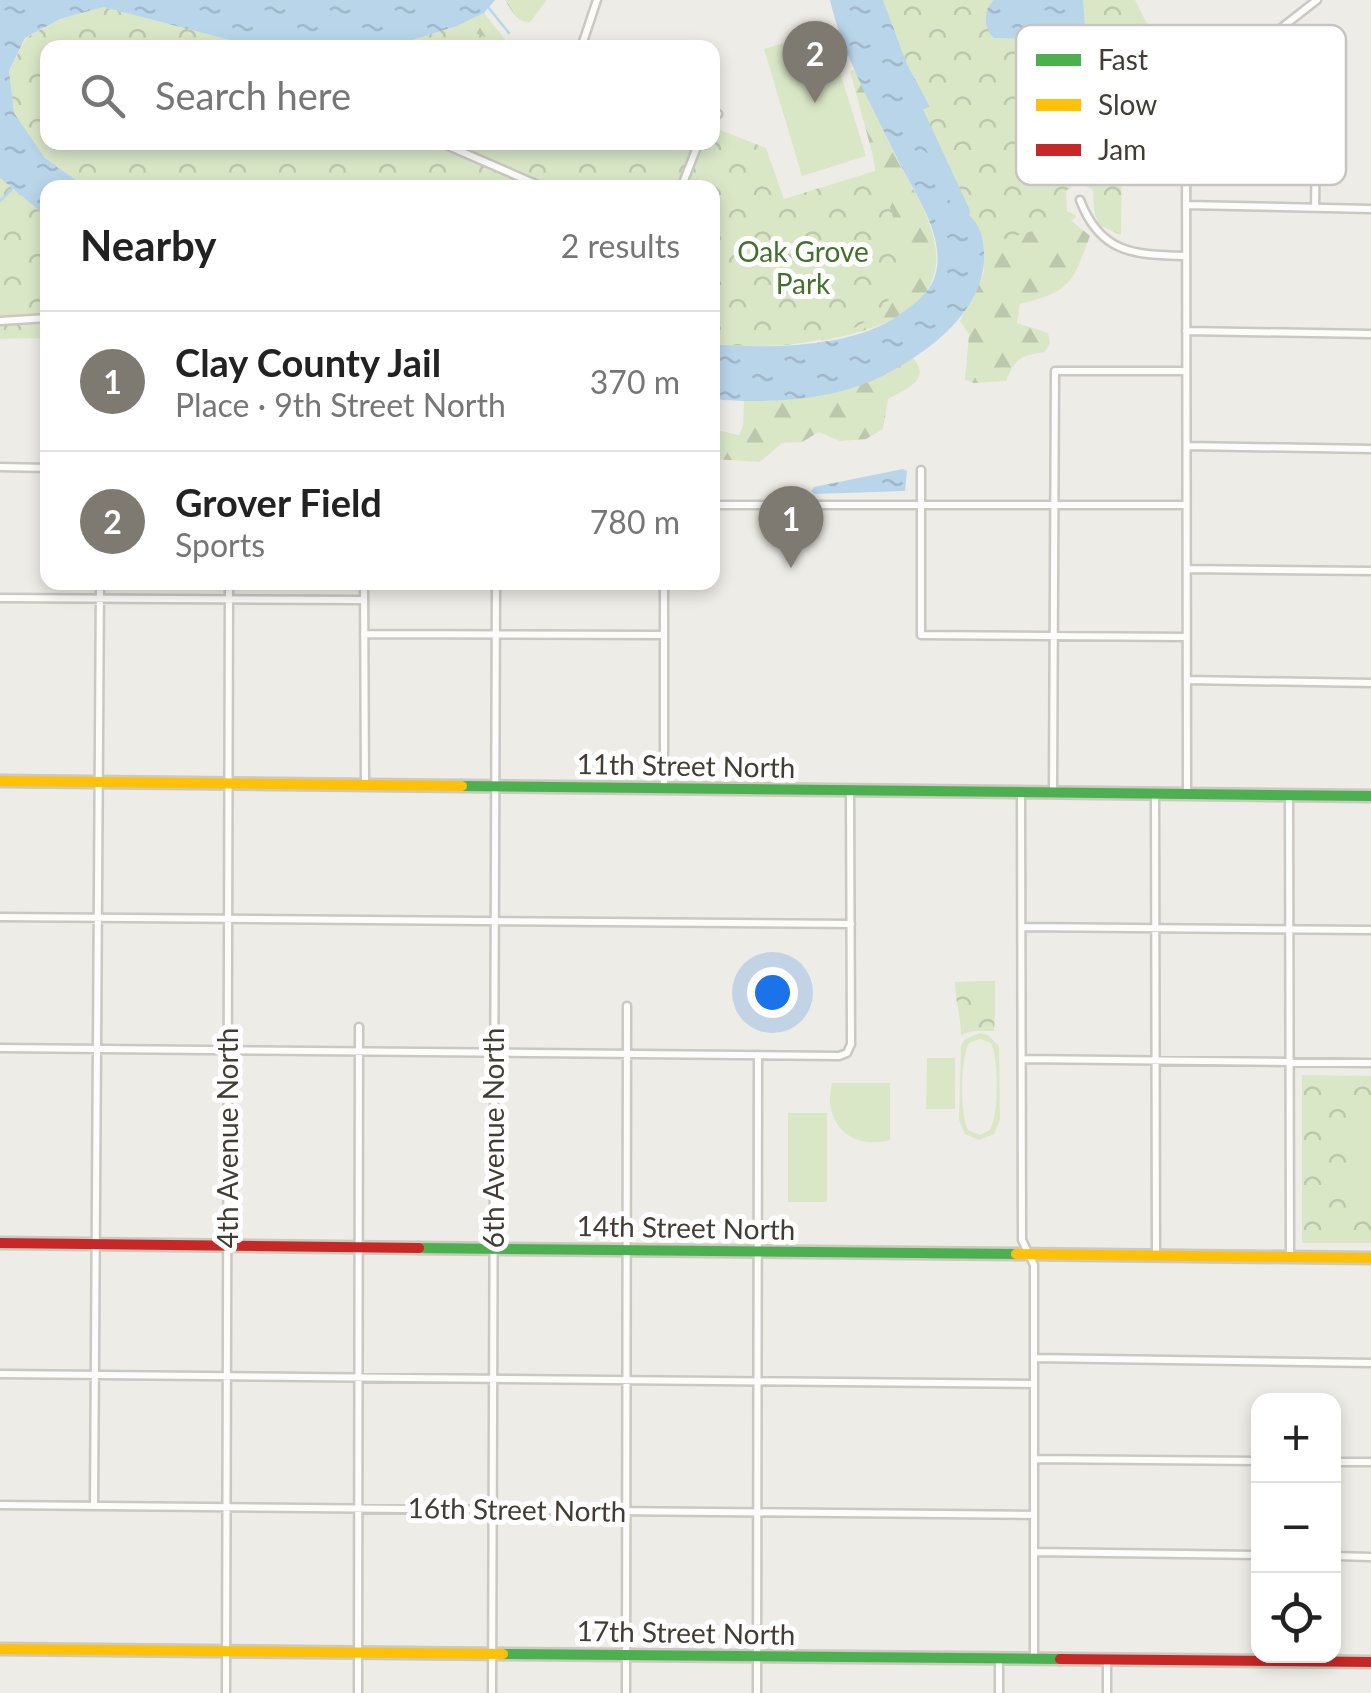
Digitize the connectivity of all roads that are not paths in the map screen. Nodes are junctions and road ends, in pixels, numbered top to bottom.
1 (597, 0) edge
2 (1318, 0) edge
3 (1286, 25) edge
4 (584, 40) edge
5 (457, 150) edge
6 (696, 150) edge
7 (526, 180) edge
8 (684, 180) edge
9 (1186, 185) edge
10 (1315, 185) edge
11 (1080, 200) dead end
12 (1186, 204) junction
13 (1314, 208) junction
14 (1371, 209) edge
15 (1186, 256) junction
16 (40, 318) edge
17 (0, 321) edge
18 (1186, 331) junction
19 (1371, 334) edge
20 (1186, 371) junction
21 (1186, 446) junction
22 (1371, 449) edge
23 (0, 468) edge
24 (40, 468) edge
25 (921, 470) dead end
26 (1055, 504) junction
27 (720, 505) edge
28 (921, 505) junction
29 (1186, 505) junction
30 (1187, 568) junction
31 (1371, 571) edge
32 (100, 590) edge
33 (229, 590) edge
34 (364, 590) edge
35 (496, 590) edge
36 (664, 590) edge
37 (0, 598) edge
38 (100, 598) junction
39 (229, 599) junction
40 (364, 600) junction
41 (364, 634) junction
42 (1054, 634) junction
43 (496, 635) junction
44 (664, 635) junction
45 (1186, 637) junction
46 (1187, 680) junction
47 (1371, 683) edge
48 (0, 781) edge
49 (98, 781) junction
50 (229, 783) junction
51 (365, 785) junction
52 (496, 786) junction
53 (664, 789) junction
54 (850, 791) junction
55 (1022, 794) junction
56 (1052, 794) junction
57 (1155, 794) junction
58 (1187, 794) junction
59 (1290, 795) junction
60 (1371, 796) edge
61 (0, 917) edge
62 (98, 918) junction
63 (228, 919) junction
64 (495, 921) junction
65 (851, 924) junction
66 (1022, 927) junction
67 (1288, 928) junction
68 (1156, 929) junction
69 (1371, 930) edge
70 (628, 1006) dead end
71 (358, 1027) dead end
72 (0, 1048) edge
73 (97, 1049) junction
74 (228, 1050) junction
75 (358, 1052) junction
76 (495, 1053) junction
77 (628, 1054) junction
78 (758, 1055) junction
79 (1022, 1058) junction
80 (1156, 1060) junction
81 (1289, 1062) junction
82 (1371, 1063) edge
83 (0, 1243) edge
84 (96, 1244) junction
85 (228, 1246) junction
86 (358, 1247) junction
87 (494, 1249) junction
88 (627, 1250) junction
89 (757, 1252) junction
90 (1028, 1254) junction
91 (1156, 1256) junction
92 (1290, 1258) junction
93 (1371, 1258) edge
94 (1034, 1358) junction
95 (1371, 1363) edge
96 (0, 1374) edge
97 (95, 1374) junction
98 (227, 1376) junction
99 (358, 1377) junction
100 (494, 1378) junction
101 (626, 1380) junction
102 (757, 1381) junction
103 (1034, 1384) junction
104 (1034, 1459) junction
105 (1251, 1461) edge
106 (1341, 1462) edge
107 (1371, 1462) edge
108 (0, 1505) edge
109 (94, 1506) junction
110 (227, 1508) junction
111 (358, 1509) junction
112 (493, 1510) junction
113 (626, 1511) junction
114 (757, 1512) junction
115 (1034, 1515) junction
116 (1034, 1552) junction
117 (1251, 1555) edge
118 (1341, 1556) edge
119 (1371, 1556) edge
120 (0, 1649) edge
121 (226, 1651) junction
122 (358, 1652) junction
123 (492, 1654) junction
124 (626, 1655) junction
125 (757, 1656) junction
126 (999, 1659) junction
127 (1034, 1659) junction
128 (1107, 1660) junction
129 (1371, 1662) edge
130 (226, 1693) edge
131 (358, 1693) edge
132 (492, 1693) edge
133 (626, 1693) edge
134 (757, 1693) edge
135 (999, 1693) edge
136 (1107, 1693) edge

1 - 4 street
2 - 3 street
5 - 7 street
6 - 8 street
9 - 12 street
10 - 13 street
11 - 15 street
12 - 13 street
12 - 15 street
13 - 14 street
15 - 18 street
16 - 17 street
18 - 19 street
18 - 20 street
20 - 21 street
20 - 26 street
21 - 22 street
21 - 29 street
23 - 24 street
25 - 28 street
26 - 28 street
26 - 29 street
26 - 42 street
27 - 28 street
28 - 42 street
29 - 30 street
30 - 31 street
30 - 45 street
32 - 38 street
33 - 39 street, 4th Avenue North
34 - 40 street
35 - 43 street, 6th Avenue North
36 - 44 street
37 - 38 street
38 - 39 street
38 - 49 street
39 - 40 street
39 - 50 street, 4th Avenue North
40 - 41 street
41 - 43 street
41 - 51 street
42 - 45 street
42 - 56 street
43 - 44 street
43 - 52 street, 6th Avenue North
44 - 53 street
45 - 46 street
46 - 47 street
46 - 58 street
48 - 49 street, 11th Street North
49 - 50 street, 11th Street North
49 - 62 street
50 - 51 street, 11th Street North
50 - 63 street, 4th Avenue North
51 - 52 street, 11th Street North
52 - 53 street, 11th Street North
52 - 64 street, 6th Avenue North
53 - 54 street, 11th Street North
54 - 55 street, 11th Street North
54 - 65 street
55 - 56 street, 11th Street North
55 - 66 street
56 - 57 street, 11th Street North
57 - 58 street, 11th Street North
57 - 68 street
58 - 59 street, 11th Street North
59 - 60 street, 11th Street North
59 - 67 street
61 - 62 street
62 - 63 street
62 - 73 street
63 - 64 street
63 - 74 street, 4th Avenue North
64 - 65 street
64 - 76 street, 6th Avenue North
65 - 78 street
66 - 68 street
66 - 79 street
67 - 68 street
67 - 69 street
67 - 81 street
68 - 80 street
70 - 77 street
71 - 75 street
72 - 73 street
73 - 74 street
73 - 84 street
74 - 75 street
74 - 85 street, 4th Avenue North
75 - 76 street
75 - 86 street
76 - 77 street
76 - 87 street, 6th Avenue North
77 - 78 street
77 - 88 street
78 - 89 street
79 - 80 street
79 - 90 street
80 - 81 street
80 - 91 street
81 - 82 street
81 - 92 street
83 - 84 street, 14th Street North
84 - 85 street, 14th Street North
84 - 97 street
85 - 86 street, 14th Street North
85 - 98 street, 4th Avenue North
86 - 87 street, 14th Street North
86 - 99 street
87 - 88 street, 14th Street North
87 - 100 street, 6th Avenue North
88 - 89 street, 14th Street North
88 - 101 street
89 - 90 street, 14th Street North
89 - 102 street
90 - 91 street, 14th Street North
90 - 94 street
91 - 92 street, 14th Street North
92 - 93 street, 14th Street North
94 - 95 street
94 - 103 street
96 - 97 street
97 - 98 street
97 - 109 street
98 - 99 street
98 - 110 street, 4th Avenue North
99 - 100 street
99 - 111 street
100 - 101 street
100 - 112 street, 6th Avenue North
101 - 102 street
101 - 113 street
102 - 103 street
102 - 114 street
103 - 104 street
104 - 105 street
104 - 115 street
106 - 107 street
108 - 109 street, 16th Street North
109 - 110 street, 16th Street North
110 - 111 street, 16th Street North
110 - 121 street, 4th Avenue North
111 - 112 street, 16th Street North
111 - 122 street
112 - 113 street, 16th Street North
112 - 123 street, 6th Avenue North
113 - 114 street, 16th Street North
113 - 124 street
114 - 115 street, 16th Street North
114 - 125 street
115 - 116 street
116 - 117 street
116 - 127 street
118 - 119 street
120 - 121 street, 17th Street North
121 - 122 street, 17th Street North
121 - 130 street, 4th Avenue North
122 - 123 street, 17th Street North
122 - 131 street
123 - 124 street, 17th Street North
123 - 132 street, 6th Avenue North
124 - 125 street, 17th Street North
124 - 133 street
125 - 126 street, 17th Street North
125 - 134 street
126 - 127 street, 17th Street North
126 - 135 street
127 - 128 street, 17th Street North
128 - 129 street, 17th Street North
128 - 136 street

